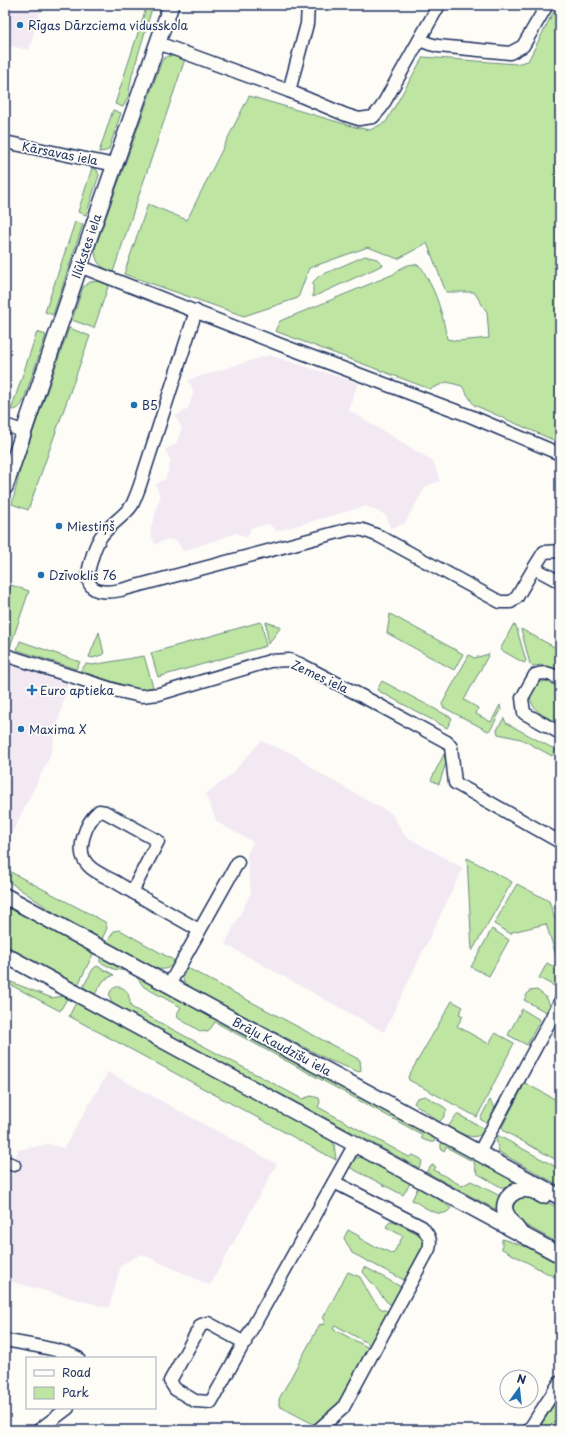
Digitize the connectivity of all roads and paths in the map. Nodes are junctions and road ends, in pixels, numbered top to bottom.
1 (171, 5) edge
2 (308, 5) edge
3 (439, 5) edge
4 (547, 5) edge
5 (420, 40) junction
6 (158, 43) junction
7 (288, 91) junction
8 (5, 142) edge
9 (115, 164) junction
10 (79, 266) junction
11 (196, 311) junction
12 (5, 425) edge
13 (24, 431) junction
14 (560, 454) edge
15 (5, 488) edge
16 (560, 551) edge
17 (534, 568) junction
18 (560, 582) edge
19 (5, 655) edge
20 (560, 679) edge
21 (560, 733) edge
22 (560, 842) edge
23 (238, 862) dead end
24 (132, 892) junction
25 (5, 896) edge
26 (199, 930) junction
27 (5, 955) edge
28 (169, 985) junction
29 (560, 1002) edge
30 (555, 1025) edge
31 (355, 1144) junction
32 (479, 1153) junction
33 (334, 1182) junction
34 (560, 1197) edge
35 (560, 1205) edge
36 (521, 1233) junction
37 (560, 1254) edge
38 (5, 1340) edge
39 (245, 1343) junction
40 (75, 1357) edge
41 (560, 1382) edge
42 (67, 1409) edge
43 (39, 1430) edge
44 (318, 1430) edge
45 (529, 1430) edge

1 - 6 street, Ilūkstes iela
2 - 7 street
3 - 5 street
4 - 5 street
5 - 7 street
6 - 7 street
6 - 9 street, Ilūkstes iela
8 - 9 street, Kārsavas iela
9 - 10 street, Ilūkstes iela
10 - 11 street
10 - 13 street, Ilūkstes iela
11 - 14 street
11 - 17 street
12 - 13 street
13 - 15 street, Ilūkstes iela
16 - 17 street
17 - 18 street
19 - 22 street, Zemes iela
20 - 21 street
23 - 26 street
24 - 24 street
24 - 26 street
25 - 28 street, Brāļu Kaudzīšu iela
26 - 28 street
27 - 31 street
28 - 32 street, Brāļu Kaudzīšu iela
29 - 30 street
30 - 32 street
31 - 33 street
31 - 36 street
32 - 34 street, Brāļu Kaudzīšu iela
33 - 39 street
33 - 44 street
35 - 36 street
36 - 37 street
38 - 40 street
39 - 39 street
41 - 45 street
42 - 43 street

